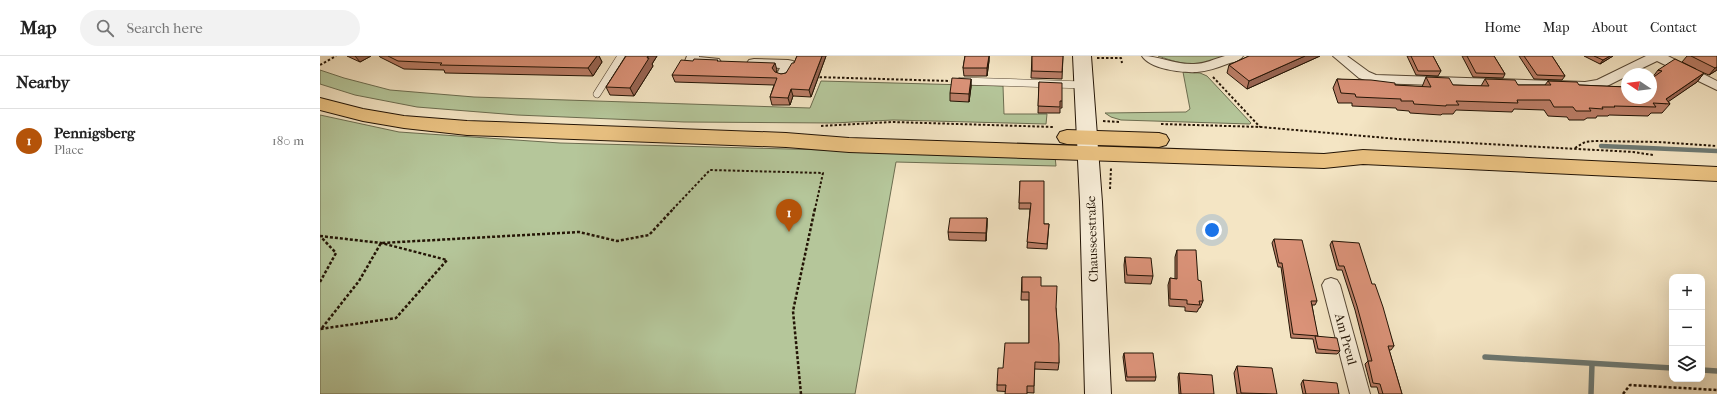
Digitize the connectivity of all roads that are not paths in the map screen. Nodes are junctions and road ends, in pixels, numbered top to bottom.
1 (621, 56) edge
2 (693, 56) edge
3 (1082, 56) edge
4 (1148, 56) edge
5 (1237, 56) edge
6 (1339, 56) edge
7 (1657, 56) edge
8 (728, 62) edge
9 (743, 62) edge
10 (783, 76) edge
11 (953, 81) edge
12 (1084, 84) junction
13 (1717, 86) edge
14 (597, 94) dead end
15 (320, 104) edge
16 (1088, 145) junction
17 (1717, 174) edge
18 (1331, 285) dead end
19 (1098, 394) edge
20 (1360, 394) edge

1 - 14 lane
2 - 8 street
3 - 12 main road, Chausseestraße
4 - 5 street
6 - 7 street
7 - 13 street
9 - 10 street
11 - 12 lane
12 - 16 main road, Chausseestraße
15 - 16 main road
16 - 17 main road
16 - 19 main road, Chausseestraße
18 - 20 street, Am Preul

